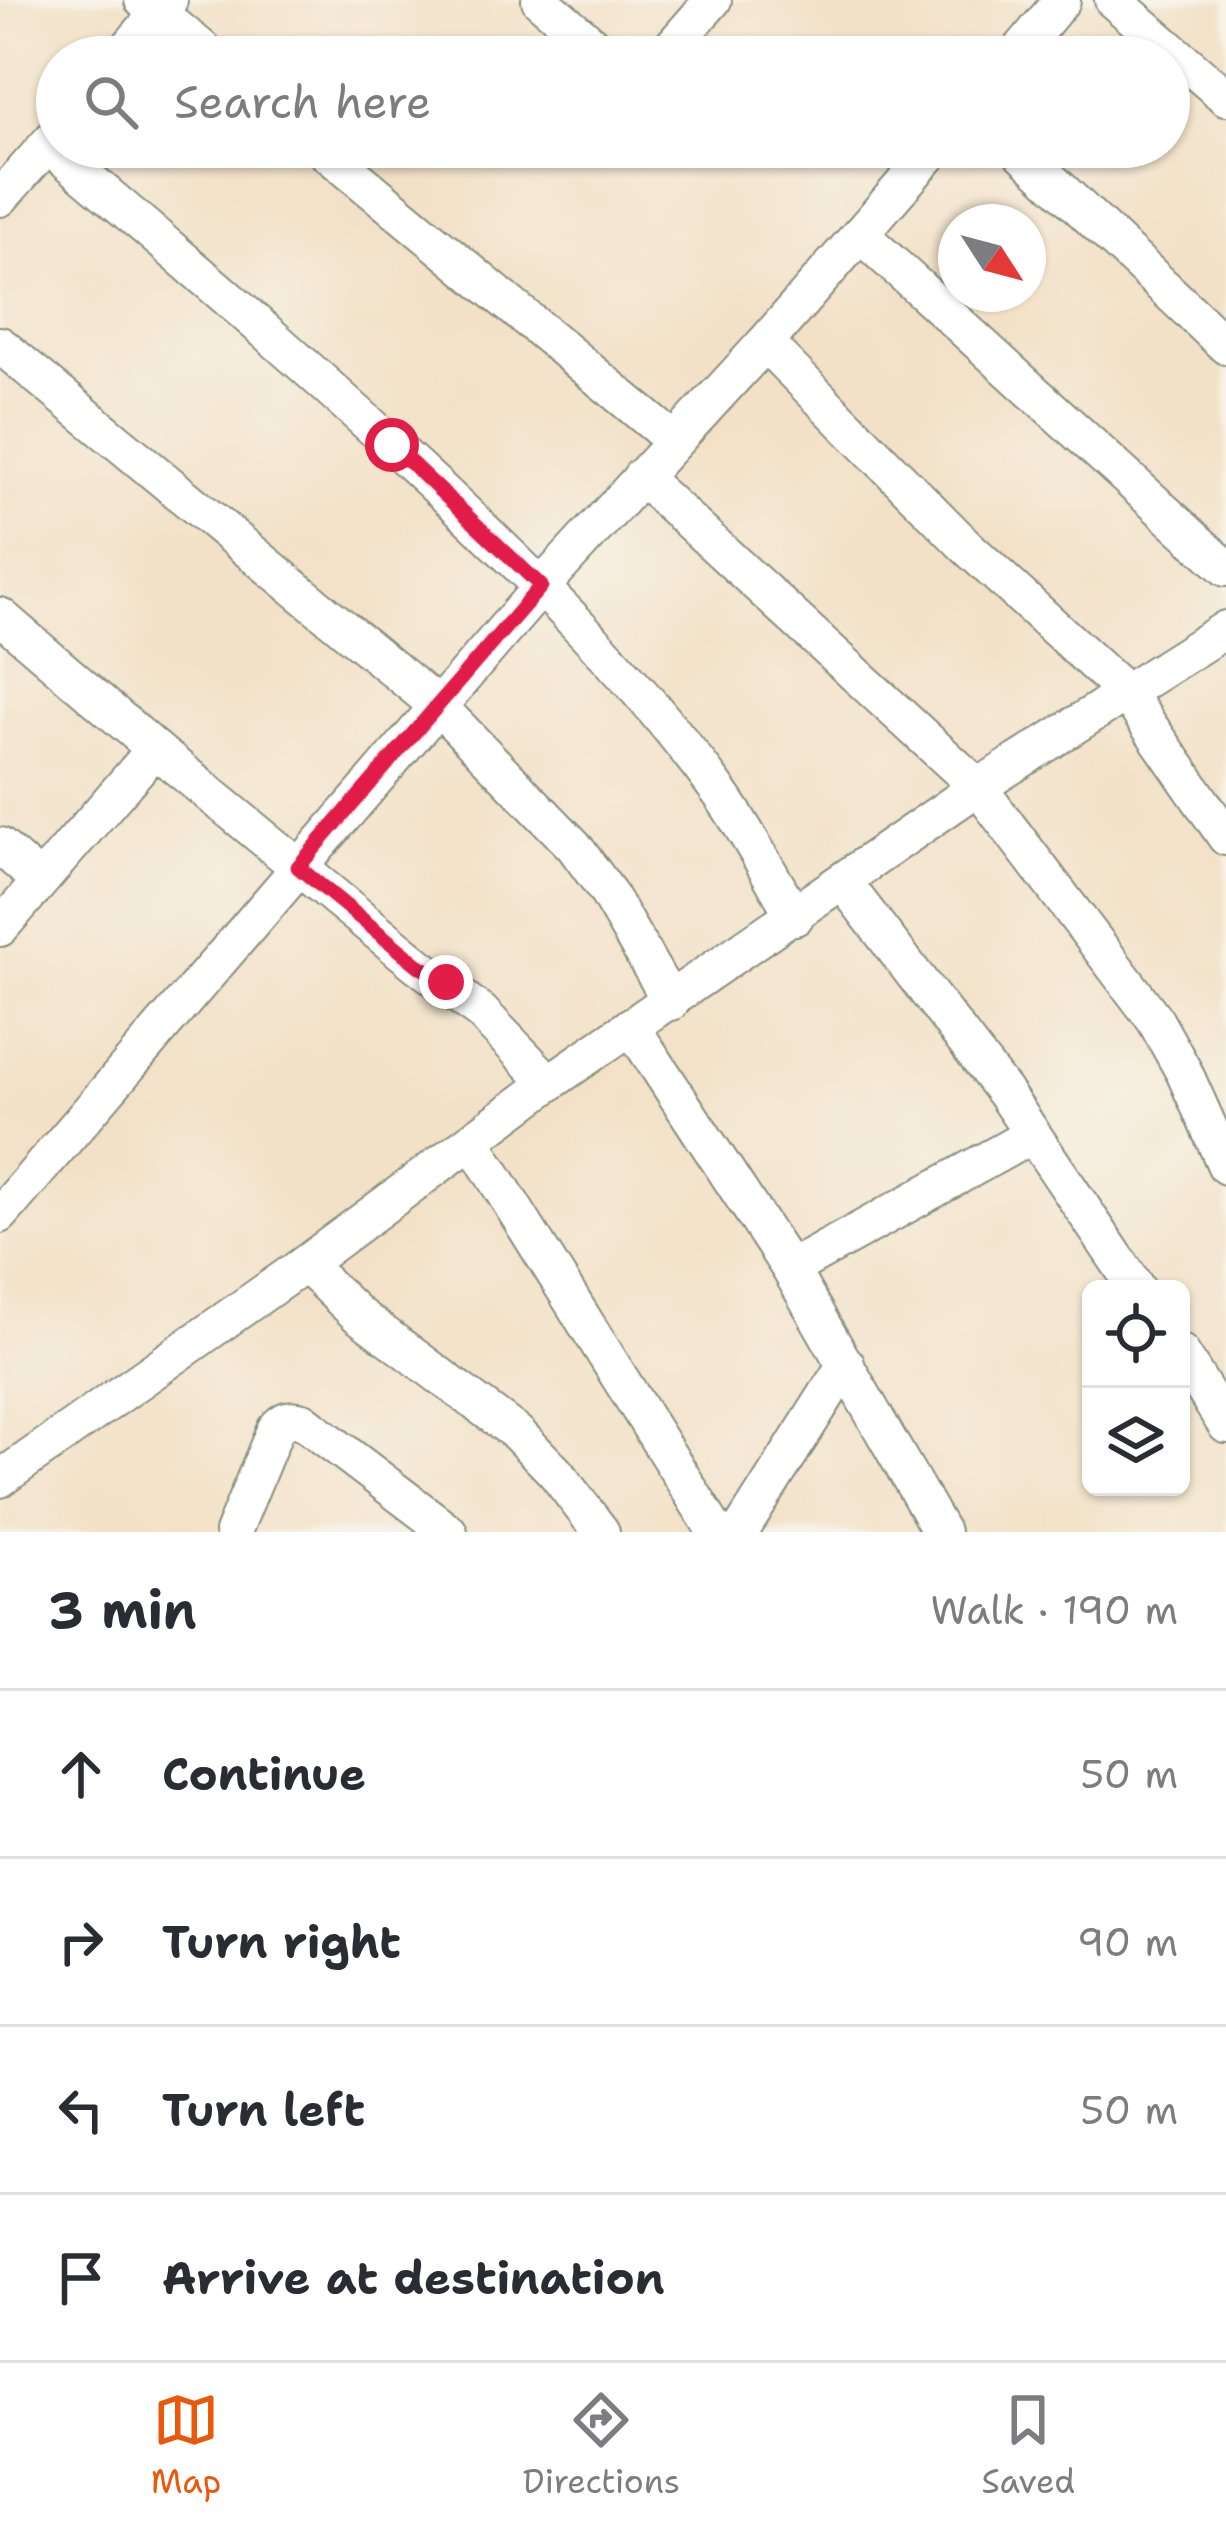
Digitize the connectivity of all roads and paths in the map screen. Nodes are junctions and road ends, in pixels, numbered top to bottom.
1 (540, 0) edge
2 (712, 0) edge
3 (1062, 0) edge
4 (1114, 0) edge
5 (156, 4) edge
6 (135, 36) edge
7 (190, 36) edge
8 (582, 36) edge
9 (681, 36) edge
10 (1032, 36) edge
11 (1155, 36) edge
12 (1190, 66) edge
13 (1226, 98) edge
14 (36, 159) edge
15 (85, 168) edge
16 (345, 168) edge
17 (918, 168) edge
18 (1038, 168) edge
19 (0, 198) edge
20 (860, 234) junction
21 (765, 343) junction
22 (0, 345) edge
23 (1226, 346) edge
24 (673, 439) junction
25 (641, 477) junction
26 (1226, 568) edge
27 (541, 586) junction
28 (0, 616) edge
29 (1226, 629) edge
30 (1127, 694) junction
31 (438, 706) junction
32 (154, 749) junction
33 (978, 787) junction
34 (1226, 837) edge
35 (0, 846) edge
36 (298, 867) junction
37 (40, 881) junction
38 (844, 883) junction
39 (795, 917) junction
40 (0, 928) edge
41 (670, 1002) junction
42 (631, 1027) junction
43 (549, 1083) junction
44 (1032, 1136) junction
45 (472, 1141) junction
46 (1226, 1166) edge
47 (0, 1216) edge
48 (305, 1264) junction
49 (790, 1269) junction
50 (1132, 1280) edge
51 (845, 1364) junction
52 (1190, 1367) edge
53 (1226, 1425) edge
54 (0, 1479) edge
55 (233, 1532) edge
56 (449, 1532) edge
57 (601, 1532) edge
58 (716, 1532) edge
59 (740, 1532) edge
60 (941, 1532) edge

1 - 8 street
2 - 9 street
3 - 10 street
4 - 11 street
5 - 6 street
5 - 7 street
12 - 13 street
14 - 19 street
15 - 27 street
16 - 24 street
17 - 20 street
18 - 23 street
20 - 21 street
20 - 26 street
21 - 24 street
21 - 30 street
22 - 31 street
24 - 25 street
25 - 27 street
25 - 33 street
27 - 31 street
27 - 39 street
28 - 32 street
29 - 30 street
30 - 33 street
30 - 34 street
31 - 36 street
31 - 41 street
32 - 36 street
32 - 37 street
33 - 38 street
33 - 46 street
35 - 37 street
36 - 43 street
36 - 47 street
37 - 40 street
38 - 39 street
38 - 44 street
39 - 41 street
41 - 42 street
42 - 43 street
42 - 49 street
43 - 45 street
44 - 49 street
44 - 50 street
45 - 48 street
45 - 58 street
48 - 54 street
48 - 57 street
49 - 51 street
51 - 59 street
51 - 60 street
52 - 53 street
55 - 56 street

